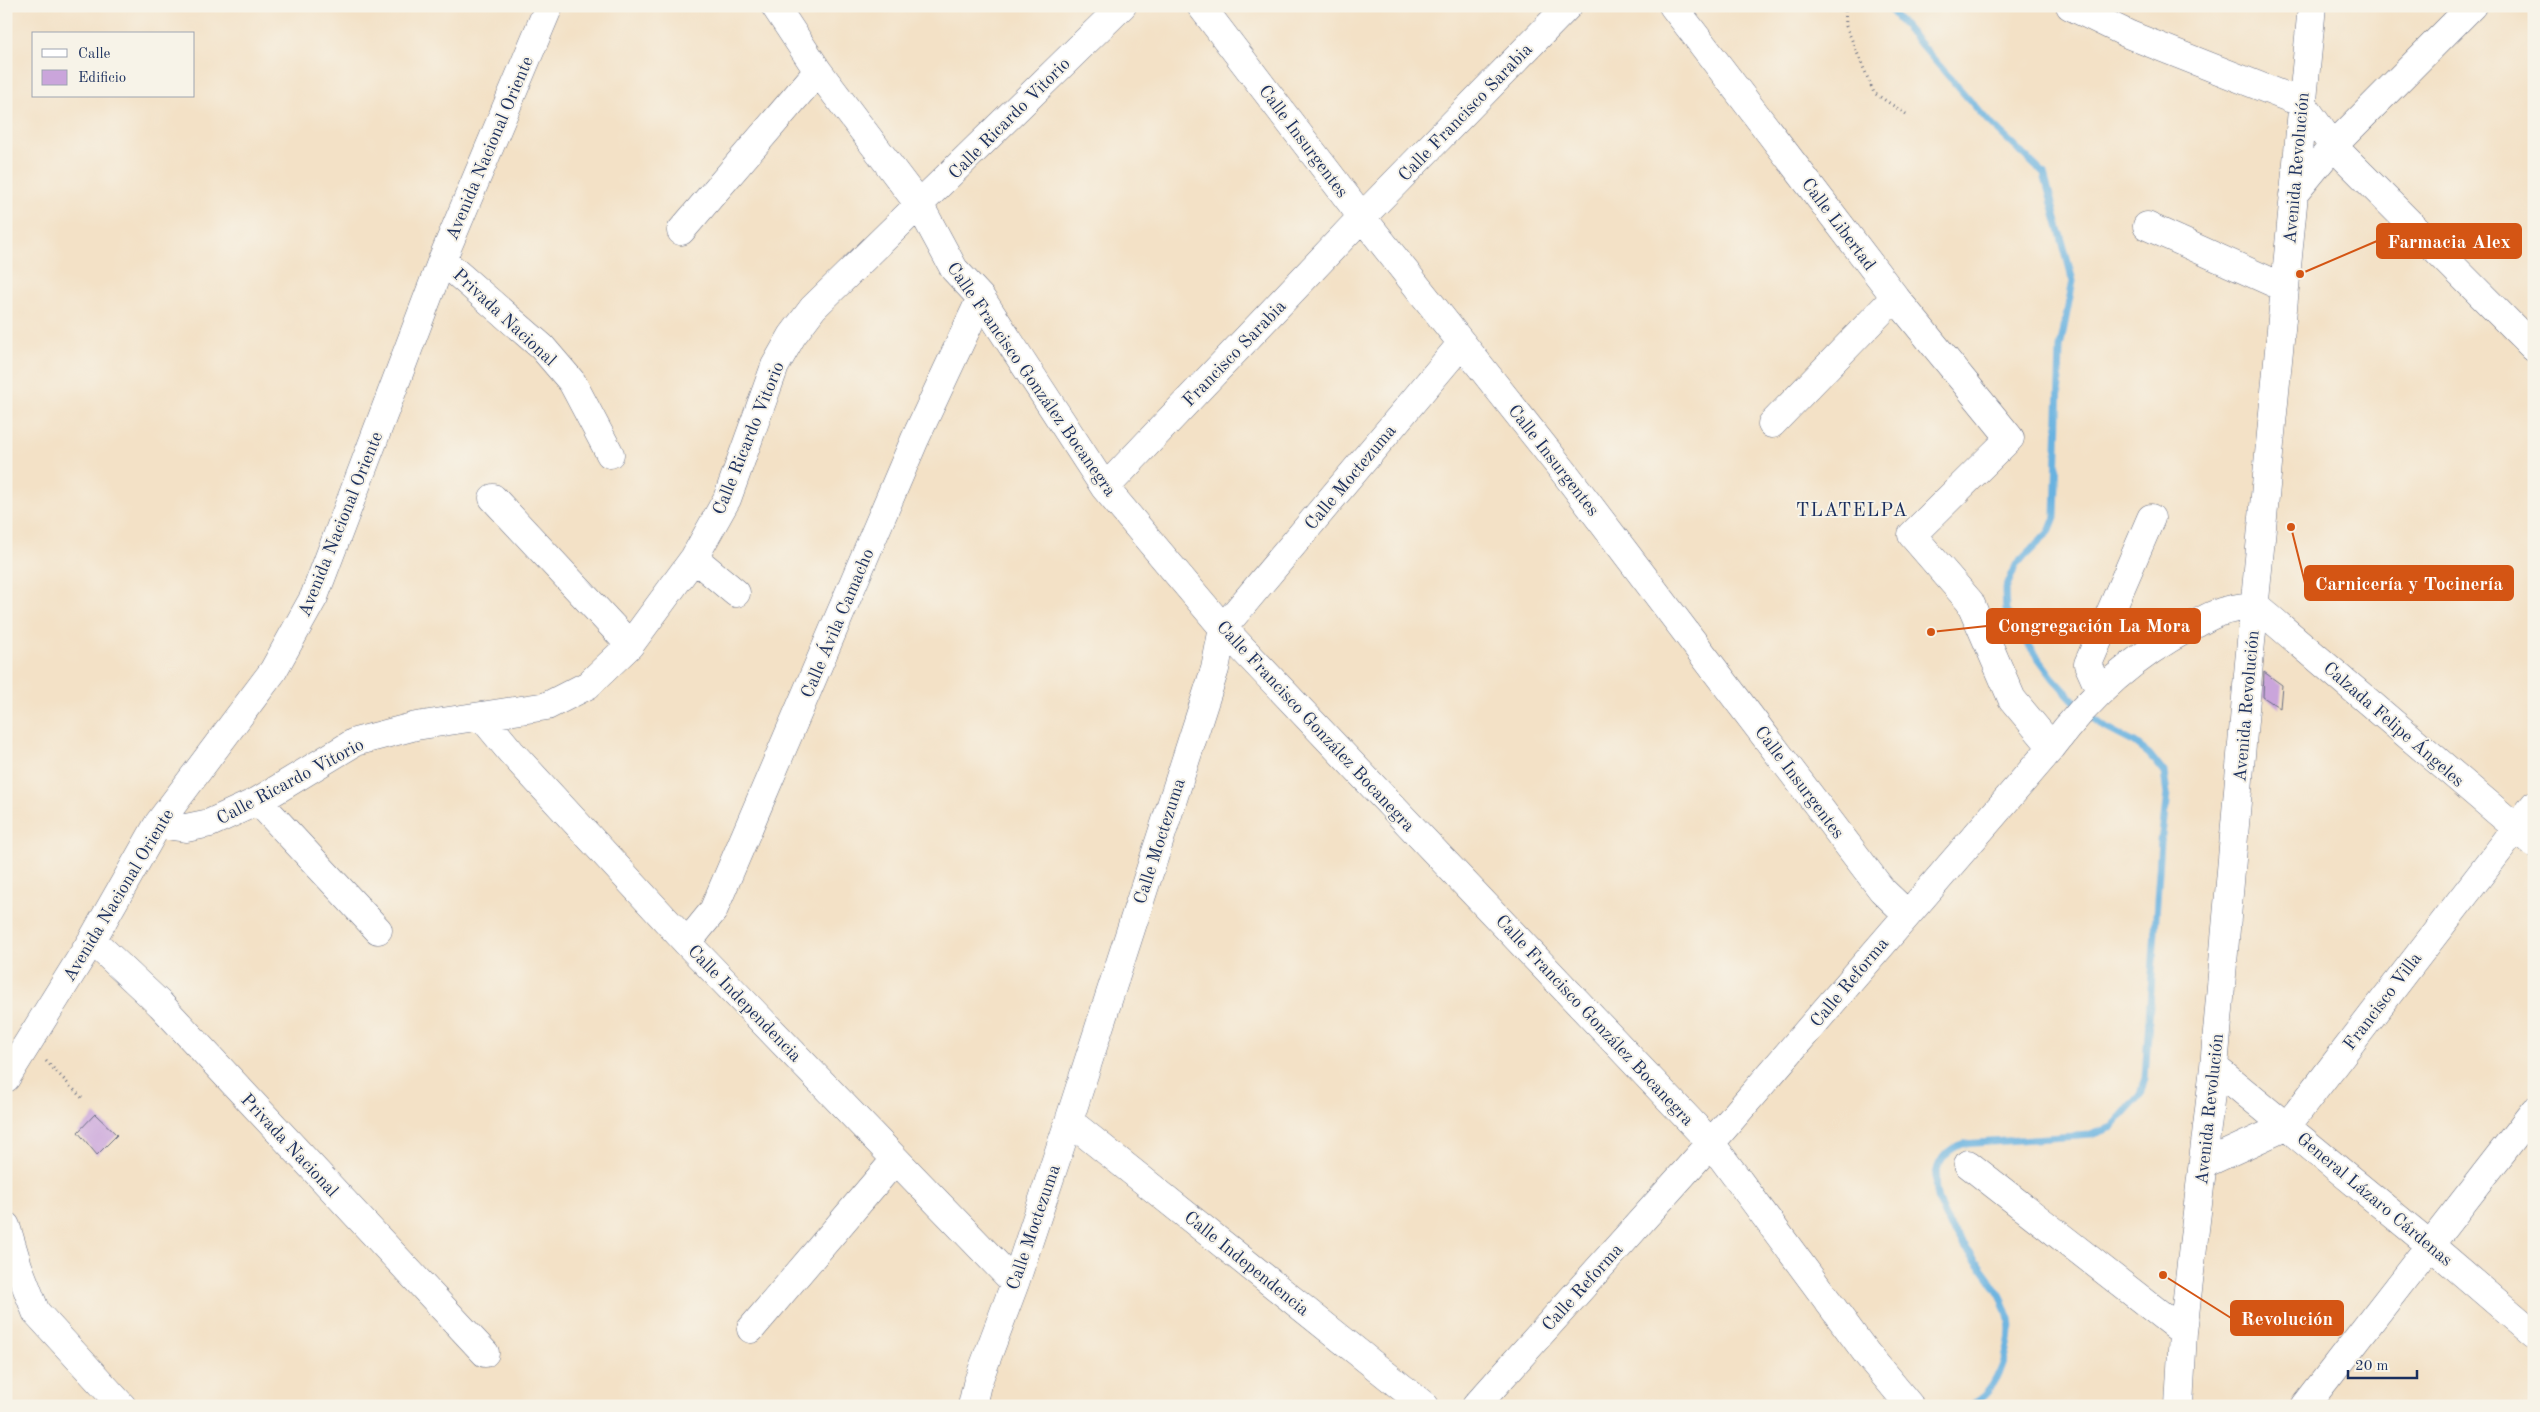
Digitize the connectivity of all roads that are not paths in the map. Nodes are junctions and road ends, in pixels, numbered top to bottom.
1 (549, 6) edge
2 (774, 6) edge
3 (1122, 6) edge
4 (1201, 6) edge
5 (1568, 6) edge
6 (1673, 6) edge
7 (2070, 6) edge
8 (2312, 6) edge
9 (2472, 6) edge
10 (818, 71) junction
11 (2302, 103) junction
12 (2333, 146) junction
13 (2293, 195) junction
14 (920, 206) junction
15 (1362, 217) junction
16 (2148, 226) dead end
17 (681, 231) dead end
18 (442, 260) junction
19 (2285, 288) junction
20 (1894, 297) junction
21 (980, 298) junction
22 (1462, 343) junction
23 (2534, 348) edge
24 (1772, 424) dead end
25 (610, 454) dead end
26 (1105, 488) junction
27 (493, 498) dead end
28 (2150, 518) dead end
29 (694, 558) junction
30 (736, 593) dead end
31 (2255, 605) junction
32 (1223, 628) junction
33 (630, 645) junction
34 (2100, 691) junction
35 (482, 717) junction
36 (2052, 748) junction
37 (258, 801) junction
38 (2534, 805) edge
39 (158, 824) junction
40 (2524, 835) edge
41 (1907, 914) junction
42 (378, 930) dead end
43 (92, 940) junction
44 (687, 943) junction
45 (2214, 1067) junction
46 (6, 1078) edge
47 (2534, 1111) edge
48 (1069, 1121) junction
49 (2287, 1126) junction
50 (1711, 1144) junction
51 (895, 1160) junction
52 (1968, 1164) dead end
53 (2204, 1164) junction
54 (6, 1226) edge
55 (2429, 1244) junction
56 (1015, 1284) junction
57 (751, 1329) dead end
58 (2183, 1332) junction
59 (2534, 1334) edge
60 (485, 1353) dead end
61 (122, 1406) edge
62 (972, 1406) edge
63 (1425, 1406) edge
64 (1476, 1406) edge
65 (1910, 1406) edge
66 (2180, 1406) edge
67 (2305, 1406) edge

1 - 18 street, Avenida Nacional Oriente
2 - 10 street, Calle Francisco González Bocanegra
3 - 14 street, Calle Ricardo Vitorio
4 - 15 street, Calle Insurgentes
5 - 15 street, Calle Francisco Sarabia
6 - 20 street, Calle Libertad
7 - 11 street
8 - 11 street, Avenida Revolución
9 - 12 street
10 - 14 street, Calle Francisco González Bocanegra
10 - 17 street
11 - 12 street
11 - 13 street, Avenida Revolución
12 - 13 street
12 - 23 street
13 - 19 street, Avenida Revolución
14 - 21 street, Calle Francisco González Bocanegra
14 - 29 street, Calle Ricardo Vitorio
15 - 22 street, Calle Insurgentes
15 - 26 street, Francisco Sarabia
16 - 19 street
18 - 25 street, Privada Nacional
18 - 39 street, Avenida Nacional Oriente
19 - 31 street, Avenida Revolución
20 - 24 street
20 - 36 street, Calle Libertad
21 - 26 street, Calle Francisco González Bocanegra
21 - 44 street, Calle Ávila Camacho
22 - 32 street, Calle Moctezuma
22 - 41 street, Calle Insurgentes
26 - 32 street, Calle Francisco González Bocanegra
27 - 33 street
28 - 34 street
29 - 30 street
29 - 33 street, Calle Ricardo Vitorio
31 - 34 street, Calle Reforma
31 - 40 street, Calzada Felipe Ángeles
31 - 45 street, Avenida Revolución
32 - 48 street, Calle Moctezuma
32 - 50 street, Calle Francisco González Bocanegra
33 - 35 street, Calle Ricardo Vitorio
34 - 36 street, Calle Reforma
35 - 37 street, Calle Ricardo Vitorio
35 - 44 street, Calle Independencia
36 - 41 street, Calle Reforma
37 - 39 street, Calle Ricardo Vitorio
37 - 42 street
38 - 40 street, Francisco Villa
39 - 43 street, Avenida Nacional Oriente
40 - 49 street, Francisco Villa
41 - 50 street, Calle Reforma
43 - 46 street, Avenida Nacional Oriente
43 - 60 street, Privada Nacional
44 - 51 street, Calle Independencia
45 - 49 street, General Lázaro Cárdenas
45 - 53 street, Avenida Revolución
47 - 55 street
48 - 56 street, Calle Moctezuma
48 - 63 street, Calle Independencia
49 - 53 street, Francisco Villa
49 - 55 street, General Lázaro Cárdenas
50 - 64 street, Calle Reforma
50 - 65 street, Calle Francisco González Bocanegra
51 - 56 street, Calle Independencia
51 - 57 street
52 - 58 street
53 - 58 street, Avenida Revolución
54 - 61 street
55 - 59 street, General Lázaro Cárdenas
55 - 67 street
56 - 62 street, Calle Moctezuma
58 - 66 street, Avenida Revolución

